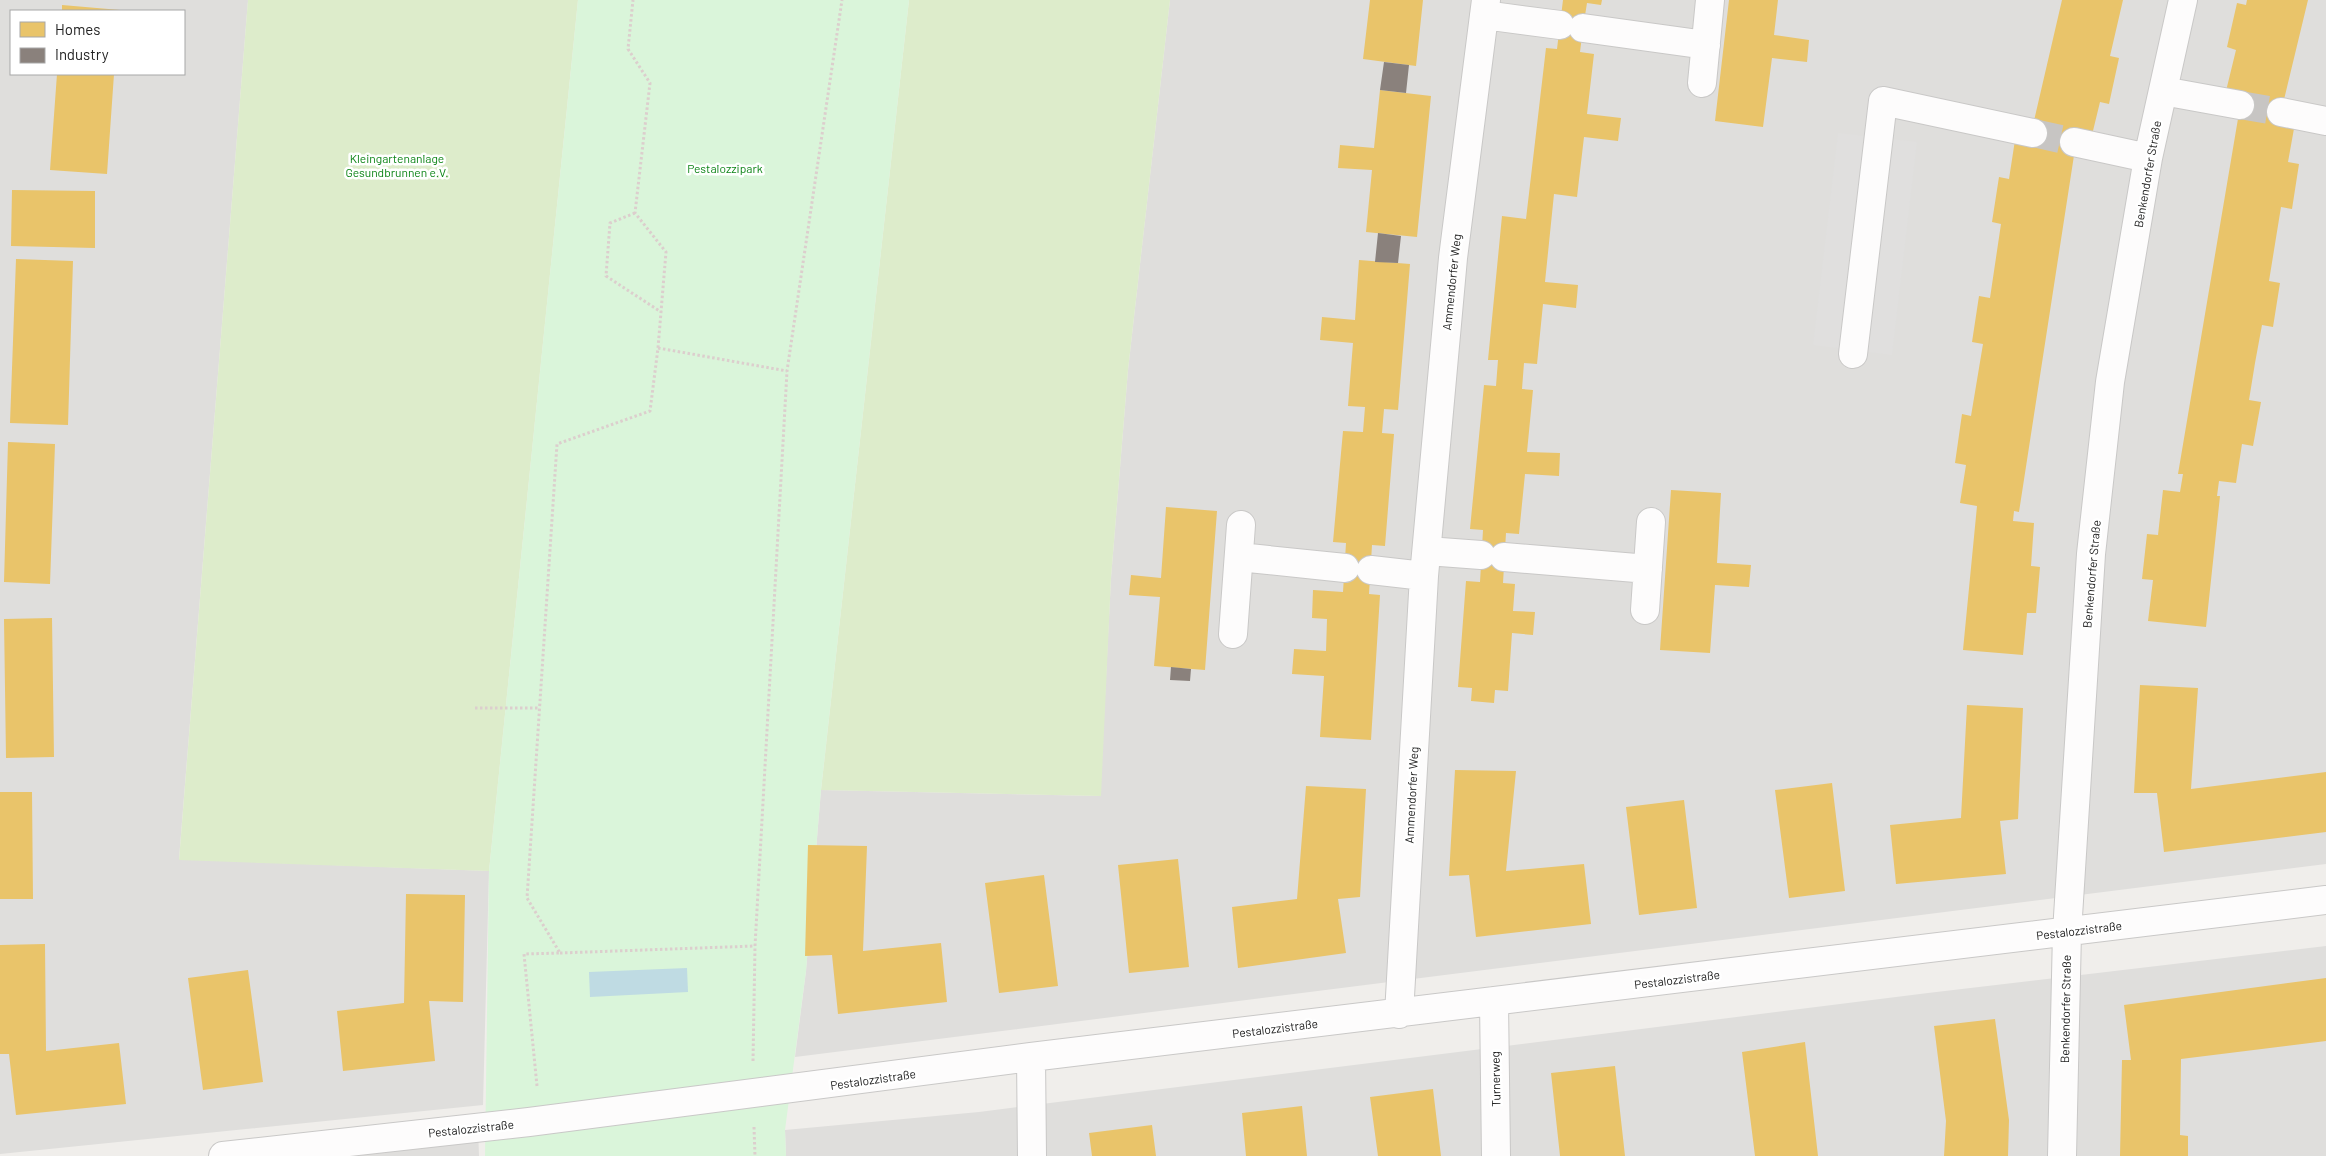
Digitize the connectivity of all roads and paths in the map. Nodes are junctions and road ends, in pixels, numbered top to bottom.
1 (633, 0) edge
2 (842, 0) edge
3 (1710, 0) edge
4 (2183, 0) edge
5 (1485, 7) edge
6 (1706, 45) junction
7 (1702, 83) dead end
8 (2163, 91) junction
9 (2240, 105) tunnel mouth
10 (2281, 112) tunnel mouth
11 (2326, 121) edge
12 (2033, 133) tunnel mouth
13 (2074, 142) tunnel mouth
14 (2148, 158) junction
15 (635, 212) junction
16 (661, 312) junction
17 (658, 348) junction
18 (1853, 354) dead end
19 (787, 371) junction
20 (1651, 522) dead end
21 (1240, 525) dead end
22 (1238, 557) junction
23 (1425, 563) junction
24 (1648, 569) junction
25 (1645, 610) dead end
26 (1233, 634) dead end
27 (475, 708) dead end
28 (540, 708) junction
29 (2326, 900) edge
30 (2067, 932) junction
31 (756, 946) junction
32 (560, 953) junction
33 (1494, 1001) junction
34 (1399, 1014) junction
35 (1031, 1057) junction
36 (752, 1095) junction
37 (530, 1122) junction
38 (225, 1156) edge
39 (755, 1156) edge
40 (1032, 1156) edge
41 (1496, 1156) edge
42 (2062, 1156) edge

1 - 15 path
2 - 19 path
3 - 6 street
4 - 8 street, Benkendorfer Straße
5 - 6 street, Ammendorfer Weg
5 - 23 street, Ammendorfer Weg
6 - 7 street
8 - 9 street
8 - 14 street, Benkendorfer Straße
10 - 11 street
12 - 18 street
13 - 14 street
14 - 30 street, Benkendorfer Straße
15 - 16 path
15 - 16 path
16 - 17 path
17 - 19 path
17 - 28 path
19 - 31 path
20 - 24 street
21 - 22 street
22 - 23 street
22 - 26 street
23 - 24 street
23 - 34 street, Ammendorfer Weg
24 - 25 street
27 - 28 path
28 - 32 path
29 - 30 street, Pestalozzistraße
30 - 33 street, Pestalozzistraße
30 - 42 street, Benkendorfer Straße
31 - 32 path
31 - 36 path
32 - 37 path
33 - 34 street, Pestalozzistraße
33 - 41 street, Turnerweg
34 - 35 street, Pestalozzistraße
35 - 36 street, Pestalozzistraße
35 - 40 street
36 - 37 street, Pestalozzistraße
36 - 39 path
37 - 38 street, Pestalozzistraße

